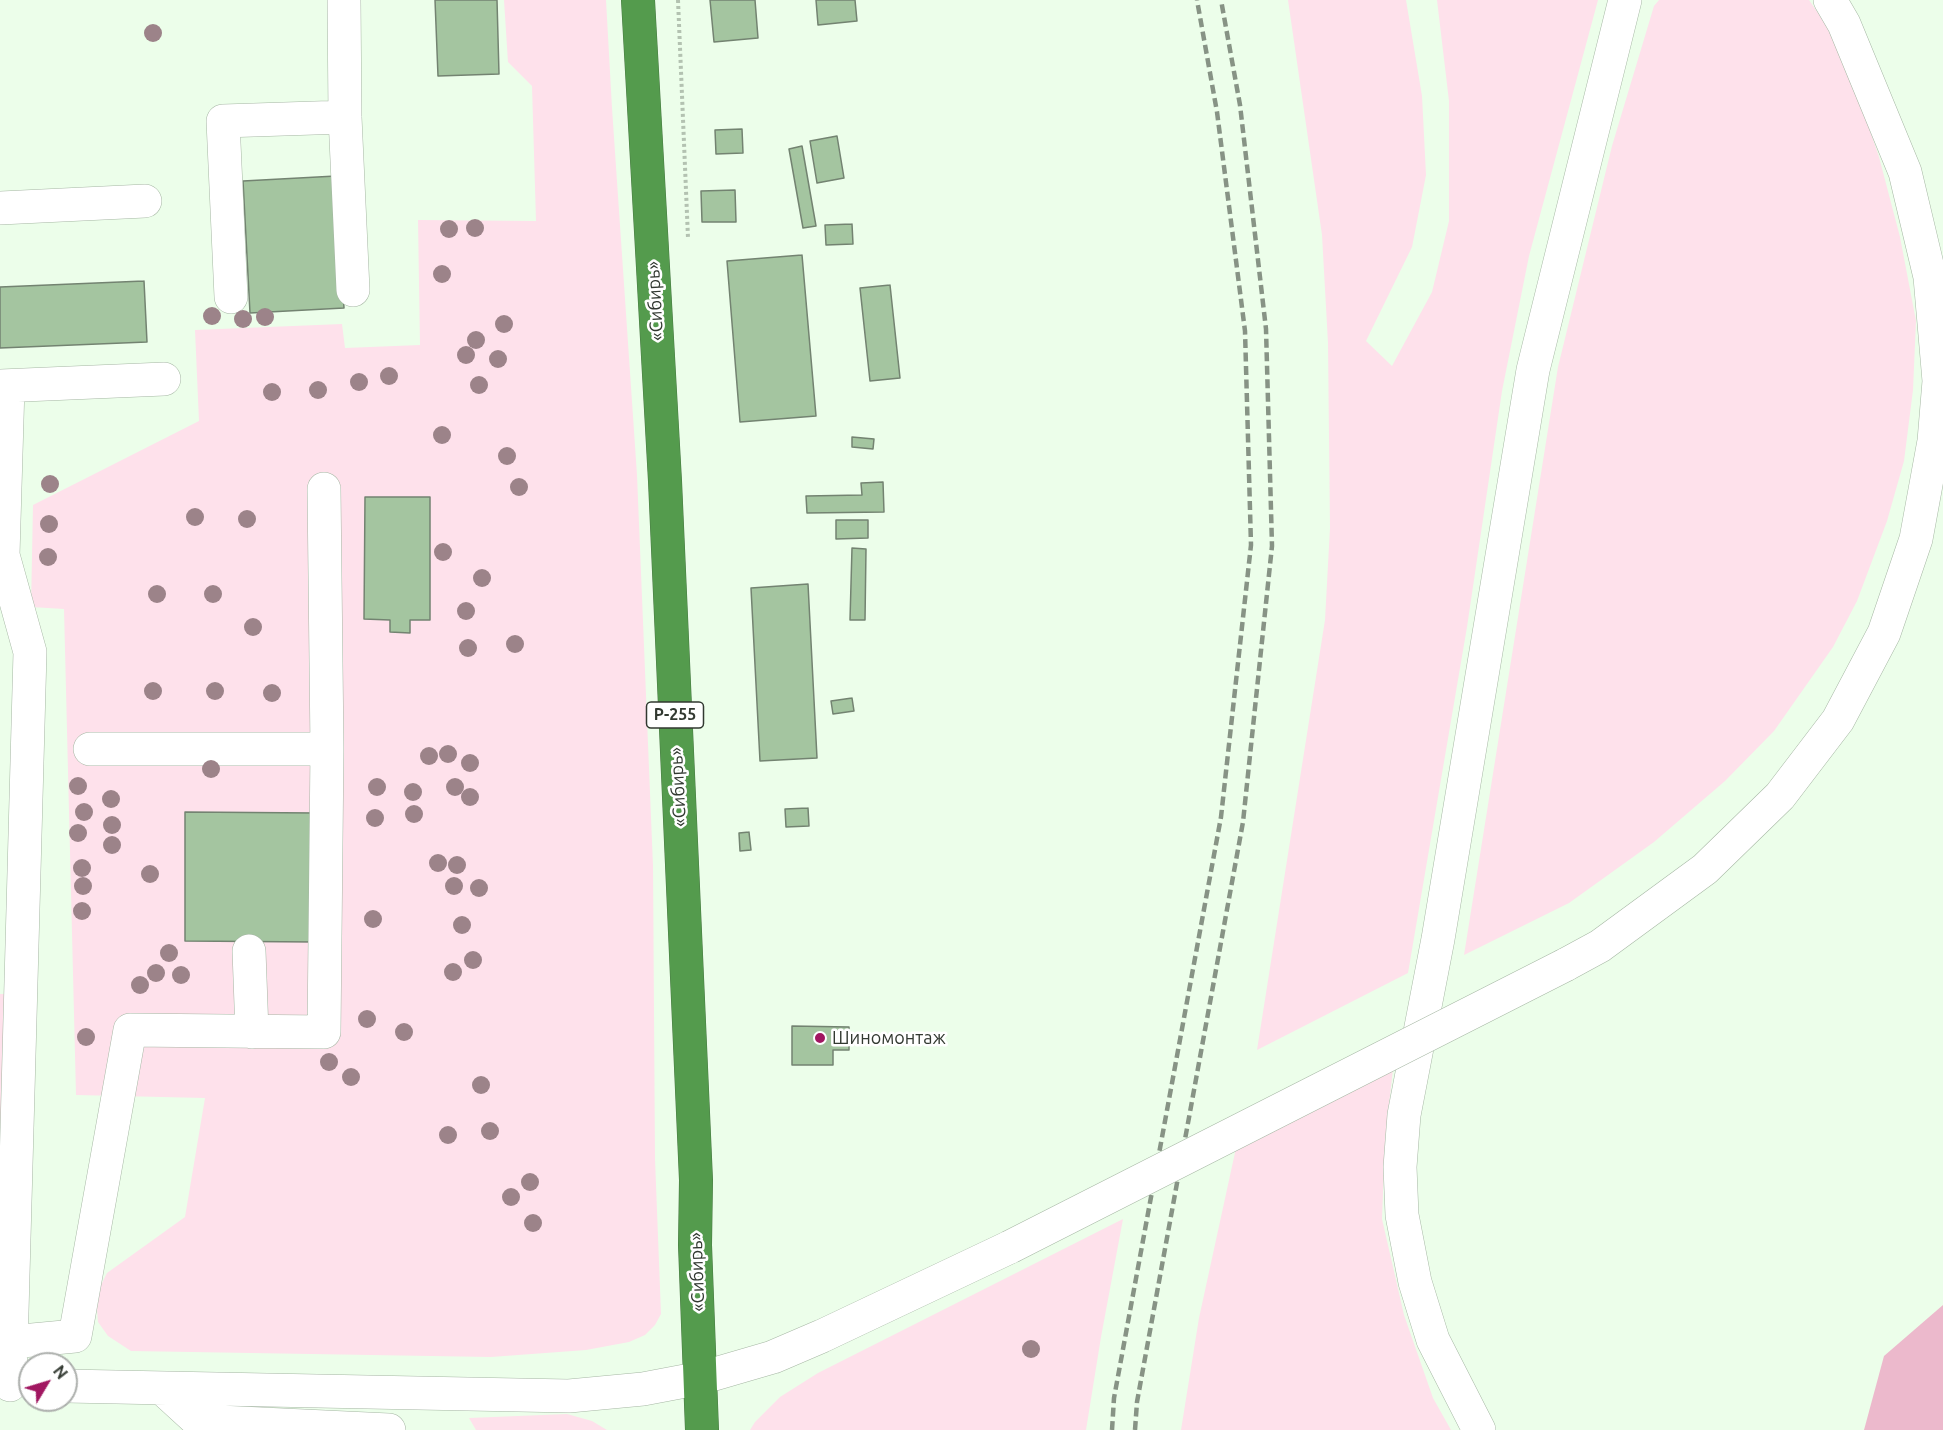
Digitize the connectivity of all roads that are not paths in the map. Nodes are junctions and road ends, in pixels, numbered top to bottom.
1 (344, 0) edge
2 (639, 0) edge
3 (1625, 0) edge
4 (1830, 0) edge
5 (345, 117) junction
6 (145, 201) dead end
7 (0, 208) edge
8 (352, 290) dead end
9 (231, 297) dead end
10 (164, 379) dead end
11 (4, 386) edge
12 (324, 489) dead end
13 (90, 749) dead end
14 (327, 749) junction
15 (249, 951) dead end
16 (11, 966) edge
17 (252, 1032) junction
18 (11, 1342) junction
19 (701, 1378) junction
20 (13, 1385) edge
21 (78, 1386) edge
22 (162, 1388) junction
23 (389, 1430) edge
24 (702, 1430) edge
25 (1479, 1430) edge

1 - 5 street
2 - 19 highway, «Сибирь» / Р-255
3 - 25 street
4 - 19 street, bridge
5 - 8 street
5 - 9 street
6 - 7 street
10 - 11 street
11 - 16 street
12 - 14 street
13 - 14 street
14 - 17 street
15 - 17 street
16 - 18 street
17 - 18 street
18 - 20 street
19 - 22 street
19 - 24 highway, «Сибирь» / Р-255
21 - 22 street
22 - 23 street

